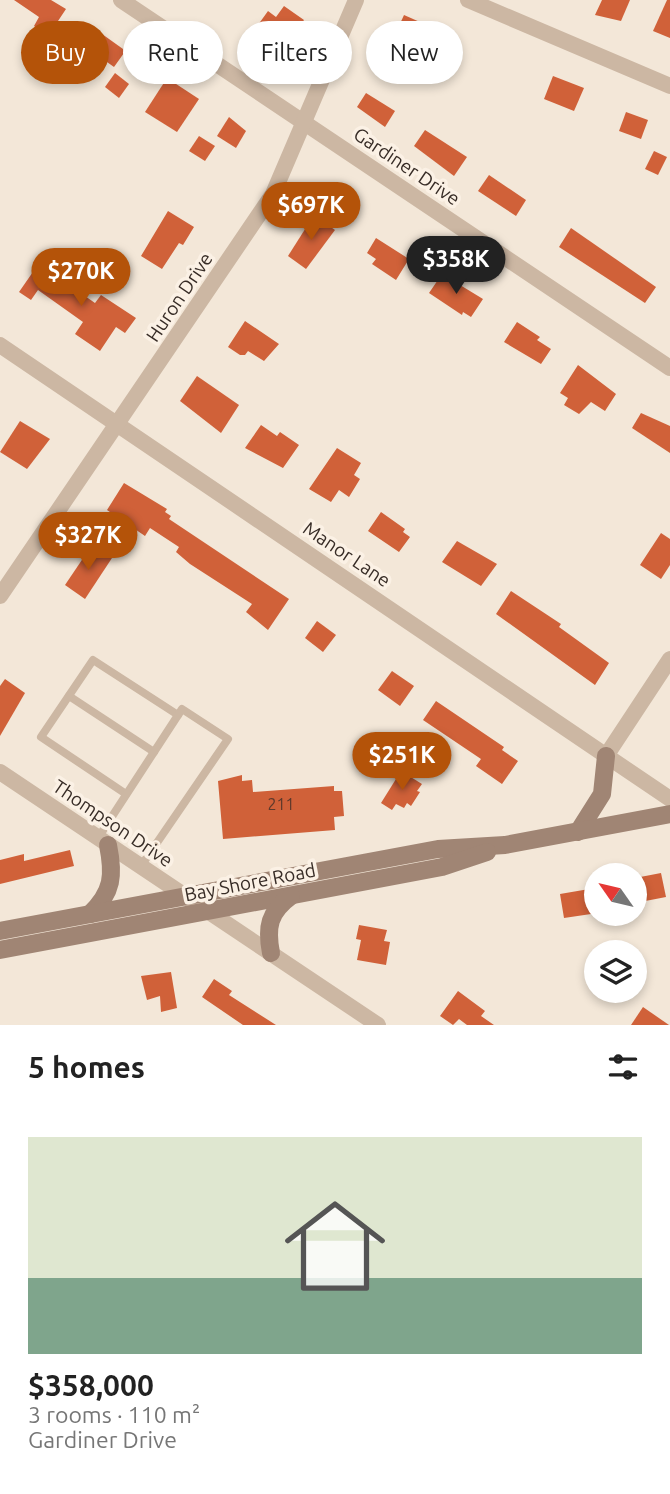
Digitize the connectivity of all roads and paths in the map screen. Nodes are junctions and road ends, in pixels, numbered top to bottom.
1 (121, 0) edge
2 (356, 0) edge
3 (468, 0) edge
4 (670, 86) edge
5 (305, 123) junction
6 (0, 345) edge
7 (670, 368) edge
8 (117, 424) junction
9 (0, 596) edge
10 (670, 659) edge
11 (69, 696) junction
12 (178, 715) junction
13 (154, 752) junction
14 (606, 756) junction
15 (0, 772) edge
16 (127, 794) junction
17 (670, 799) edge
18 (670, 814) edge
19 (578, 832) junction
20 (103, 841) junction
21 (505, 845) junction
22 (141, 866) junction
23 (186, 896) junction
24 (292, 896) junction
25 (208, 911) junction
26 (90, 914) junction
27 (0, 930) edge
28 (0, 950) edge
29 (271, 953) junction
30 (378, 1025) edge

1 - 5 street, Gardiner Drive
2 - 5 street, Huron Drive
3 - 4 street
5 - 7 street, Gardiner Drive
5 - 8 street, Huron Drive
6 - 8 street, Manor Lane
8 - 9 street, Huron Drive
8 - 14 street, Manor Lane
10 - 14 street
11 - 12 lane
11 - 13 lane
11 - 16 lane
12 - 13 lane
12 - 22 lane
13 - 16 lane
14 - 17 street, Manor Lane
14 - 19 main road
15 - 20 street, Thompson Drive
16 - 20 lane
18 - 19 main road, Bay Shore Road
19 - 21 main road, Bay Shore Road
20 - 22 street, Thompson Drive
20 - 26 main road
21 - 23 main road, Bay Shore Road
21 - 24 main road, Bay Shore Road
22 - 23 street, Thompson Drive
23 - 25 street, Thompson Drive
23 - 26 main road, Bay Shore Road
24 - 25 main road, Bay Shore Road
24 - 29 main road
25 - 28 main road, Bay Shore Road
25 - 29 street, Thompson Drive
26 - 27 main road, Bay Shore Road
29 - 30 street, Thompson Drive

